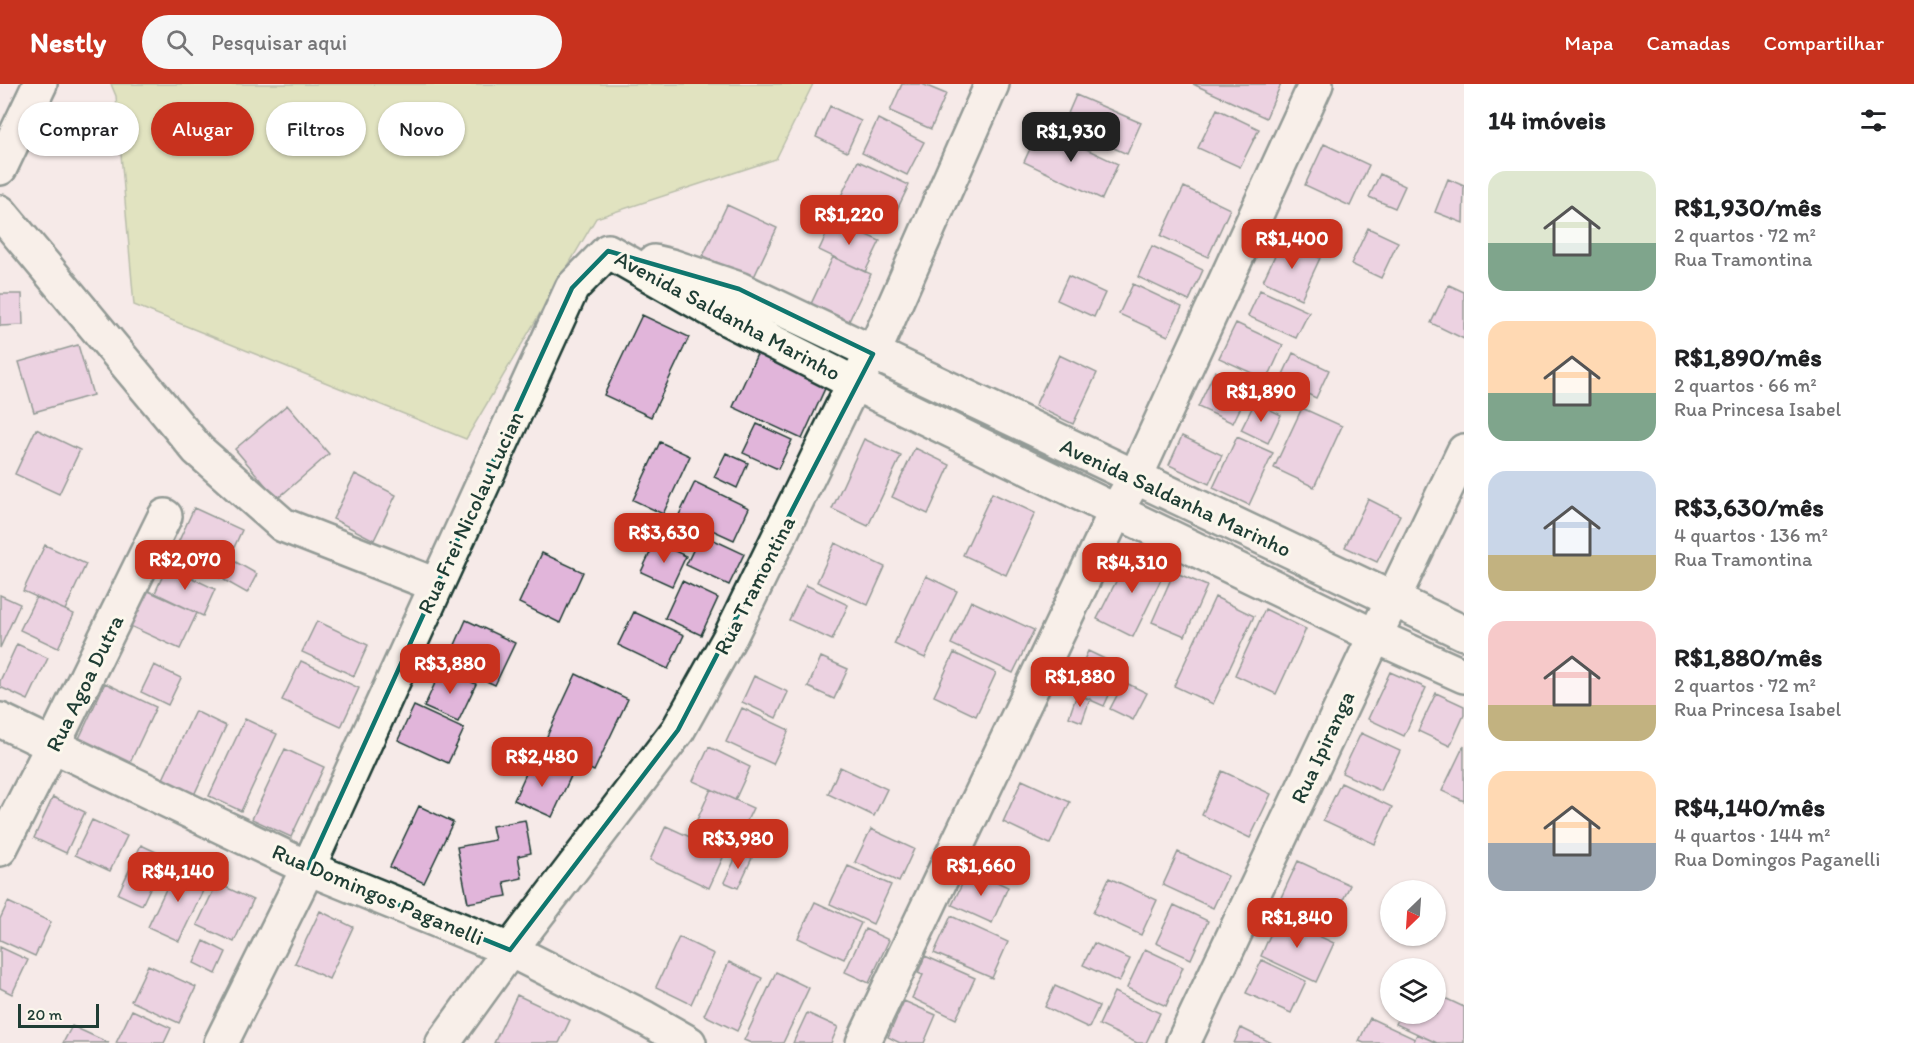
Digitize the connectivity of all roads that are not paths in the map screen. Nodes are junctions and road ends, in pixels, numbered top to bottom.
1 (40, 84) edge
2 (992, 84) edge
3 (1316, 84) edge
4 (0, 168) edge
5 (0, 212) edge
6 (608, 250) junction
7 (873, 354) junction
8 (854, 383) junction
9 (1464, 451) edge
10 (1135, 478) junction
11 (1116, 511) junction
12 (165, 516) dead end
13 (436, 585) junction
14 (1392, 600) junction
15 (1464, 633) edge
16 (1375, 636) junction
17 (1464, 676) edge
18 (0, 720) edge
19 (53, 746) junction
20 (0, 849) edge
21 (308, 868) junction
22 (510, 950) junction
23 (221, 1043) edge
24 (443, 1043) edge
25 (688, 1043) edge
26 (863, 1043) edge
27 (1183, 1043) edge

1 - 4 street
2 - 7 street, Rua Tramontina
3 - 10 street
5 - 13 street
6 - 7 street, Avenida Saldanha Marinho
6 - 8 street, Avenida Saldanha Marinho
6 - 13 street, Rua Frei Nicolau Lucian
7 - 8 street, Rua Tramontina
7 - 10 street, Avenida Saldanha Marinho
8 - 11 street, Avenida Saldanha Marinho
8 - 22 street, Rua Tramontina
9 - 14 street, Rua Ipiranga
10 - 11 street
10 - 14 street, Avenida Saldanha Marinho
11 - 16 street, Avenida Saldanha Marinho
11 - 26 street
12 - 19 street, Rua Agoa Dutra
13 - 21 street, Rua Frei Nicolau Lucian
14 - 15 street, Avenida Saldanha Marinho
14 - 16 street, Rua Ipiranga
16 - 17 street, Avenida Saldanha Marinho
16 - 27 street, Rua Ipiranga
18 - 19 street, Rua Domingos Paganelli
19 - 20 street, Rua Agoa Dutra
19 - 21 street, Rua Domingos Paganelli
21 - 22 street, Rua Domingos Paganelli
21 - 23 street, Rua Frei Nicolau Lucian
22 - 24 street, Rua Tramontina
22 - 25 street, Rua Domingos Paganelli

